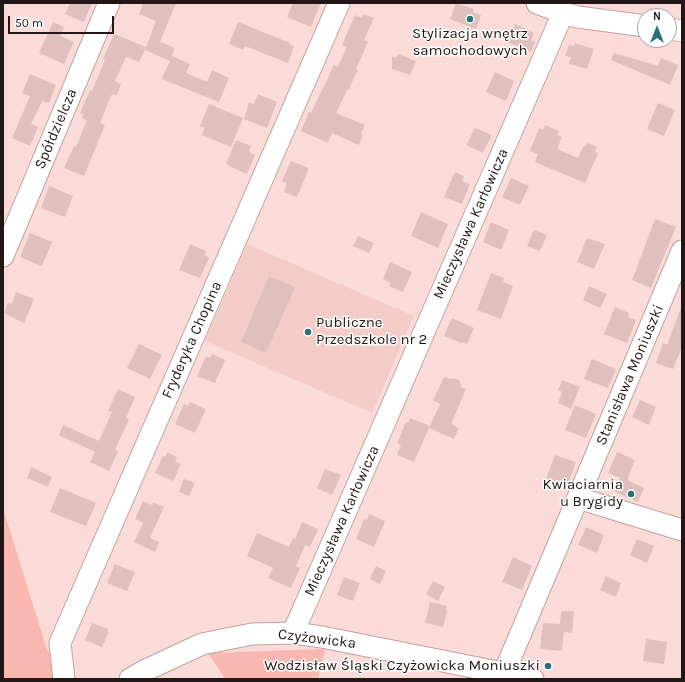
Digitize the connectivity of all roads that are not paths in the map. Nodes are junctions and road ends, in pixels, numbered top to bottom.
1 (109, 3) edge
2 (339, 3) edge
3 (537, 3) edge
4 (564, 13) junction
5 (637, 25) edge
6 (682, 252) edge
7 (3, 256) edge
8 (578, 498) junction
9 (682, 530) edge
10 (293, 633) junction
11 (504, 673) junction
12 (64, 679) edge
13 (130, 679) edge
14 (533, 679) edge

1 - 7 street, Spółdzielcza
2 - 12 street, Fryderyka Chopina
3 - 4 street
4 - 5 street
4 - 10 street, Mieczysława Karłowicza
6 - 8 street, Stanisława Moniuszki
8 - 9 street
8 - 11 street, Stanisława Moniuszki
10 - 11 street, Czyżowicka
10 - 13 street, Czyżowicka
11 - 14 street, Czyżowicka

